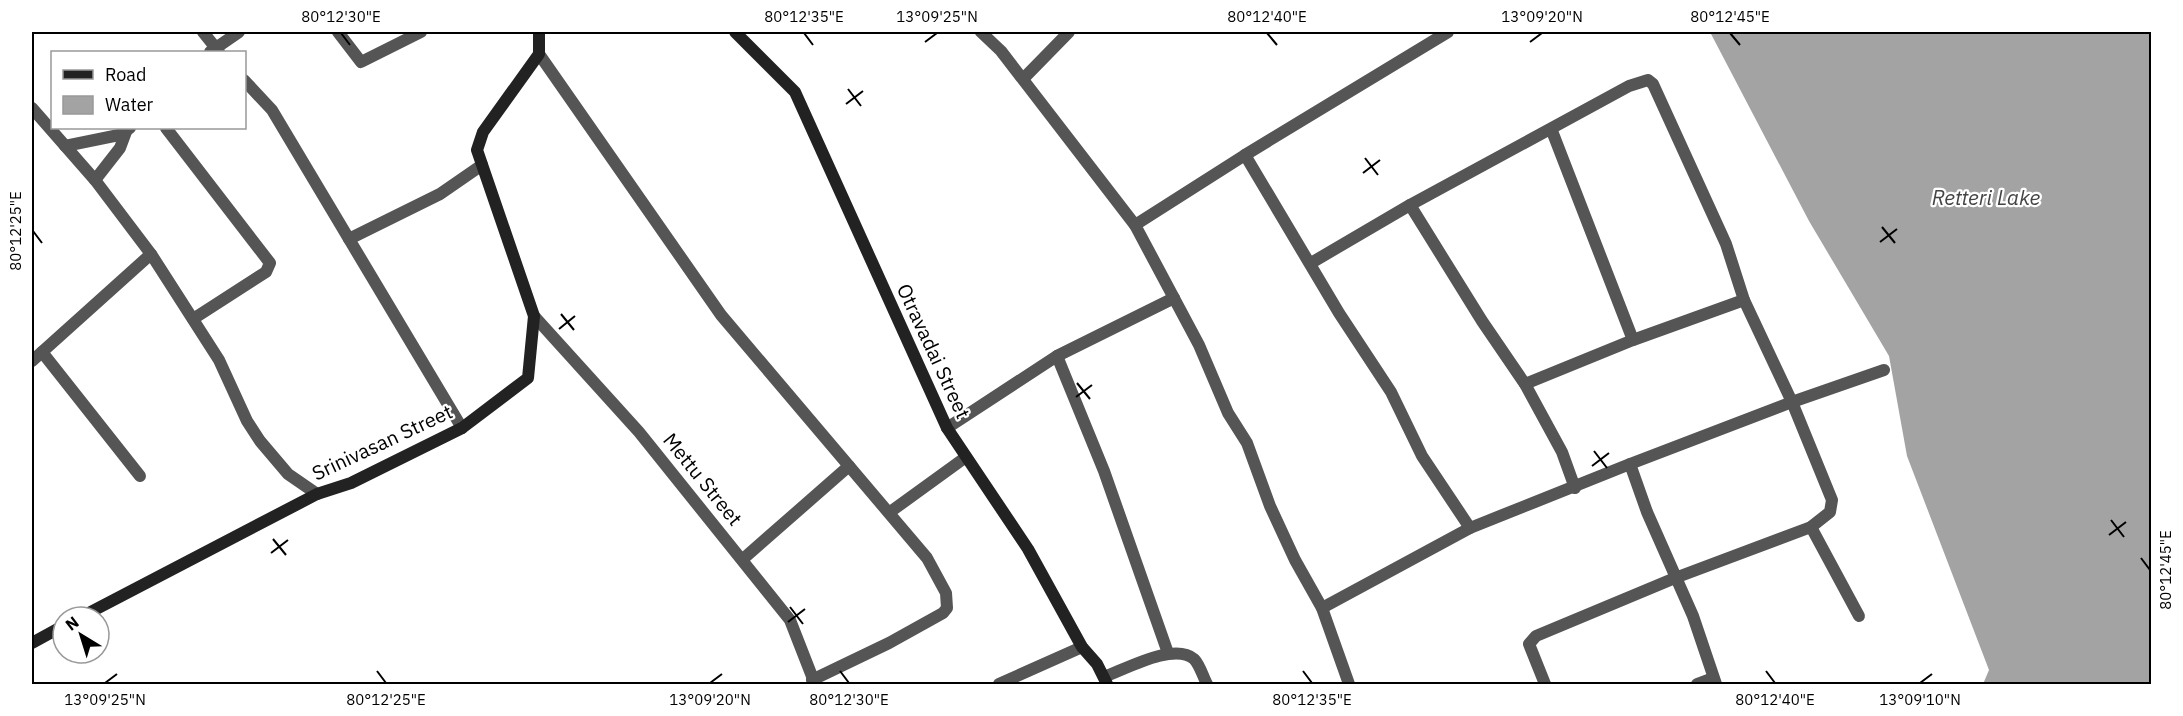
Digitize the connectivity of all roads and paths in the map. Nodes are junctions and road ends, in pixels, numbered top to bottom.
1 (203, 32) edge
2 (239, 32) edge
3 (338, 32) edge
4 (421, 32) edge
5 (539, 32) edge
6 (735, 32) edge
7 (981, 32) edge
8 (1069, 32) edge
9 (1448, 32) edge
10 (215, 51) edge
11 (539, 54) junction
12 (1023, 79) junction
13 (246, 82) edge
14 (32, 108) edge
15 (167, 129) edge
16 (128, 130) edge
17 (1552, 131) junction
18 (65, 146) junction
19 (1245, 155) junction
20 (482, 165) junction
21 (95, 180) junction
22 (1410, 205) junction
23 (1135, 225) junction
24 (349, 239) junction
25 (151, 254) junction
26 (1311, 263) junction
27 (1174, 298) junction
28 (1744, 300) junction
29 (534, 316) junction
30 (193, 319) junction
31 (1633, 340) junction
32 (42, 352) junction
33 (1056, 356) junction
34 (32, 362) edge
35 (1884, 370) dead end
36 (1525, 384) junction
37 (1792, 402) junction
38 (462, 428) junction
39 (947, 428) junction
40 (966, 457) junction
41 (1630, 464) junction
42 (849, 466) junction
43 (140, 476) dead end
44 (1575, 488) junction
45 (317, 494) junction
46 (890, 512) junction
47 (1811, 527) junction
48 (1470, 528) junction
49 (743, 559) junction
50 (1675, 578) junction
51 (104, 605) edge
52 (1322, 608) junction
53 (1860, 616) dead end
54 (51, 633) edge
55 (32, 643) edge
56 (1082, 647) junction
57 (1168, 653) junction
58 (1105, 681) edge
59 (1715, 681) edge
60 (814, 682) edge
61 (999, 684) edge
62 (1207, 684) edge
63 (1349, 684) edge
64 (1545, 684) edge
65 (1697, 684) edge

1 - 10 street
2 - 10 street
3 - 4 street
5 - 11 street
6 - 39 street, Otravadai Street
7 - 12 street
8 - 12 street
9 - 19 street
11 - 20 street, Srinivasan Street
11 - 42 street
12 - 23 street
13 - 24 street
14 - 18 street
15 - 30 street
16 - 18 street
16 - 21 street
17 - 22 street
17 - 28 street
17 - 31 street
18 - 21 street
19 - 23 street
19 - 26 street
20 - 24 street
20 - 29 street, Srinivasan Street
21 - 25 street
22 - 26 street
22 - 36 street
23 - 27 street
24 - 38 street
25 - 30 street
25 - 32 street
26 - 48 street
27 - 33 street
27 - 52 street
28 - 31 street
28 - 37 street
29 - 38 street, Srinivasan Street
29 - 49 street, Mettu Street
30 - 45 street
31 - 36 street
32 - 34 street
32 - 43 street
33 - 39 street
33 - 57 street
35 - 37 street
36 - 44 street
37 - 41 street
37 - 47 street
38 - 45 street, Srinivasan Street
39 - 40 street, Otravadai Street
40 - 46 street
40 - 56 street, Otravadai Street
41 - 44 street
41 - 50 street
42 - 46 street
42 - 49 street
44 - 48 street
45 - 51 street, Srinivasan Street
46 - 60 street
47 - 50 street
47 - 53 street
48 - 52 street
49 - 60 street, Mettu Street
50 - 59 street
50 - 64 street
52 - 63 street
54 - 55 street
56 - 58 street, Otravadai Street
56 - 61 street
57 - 58 street
57 - 62 street
59 - 65 street

